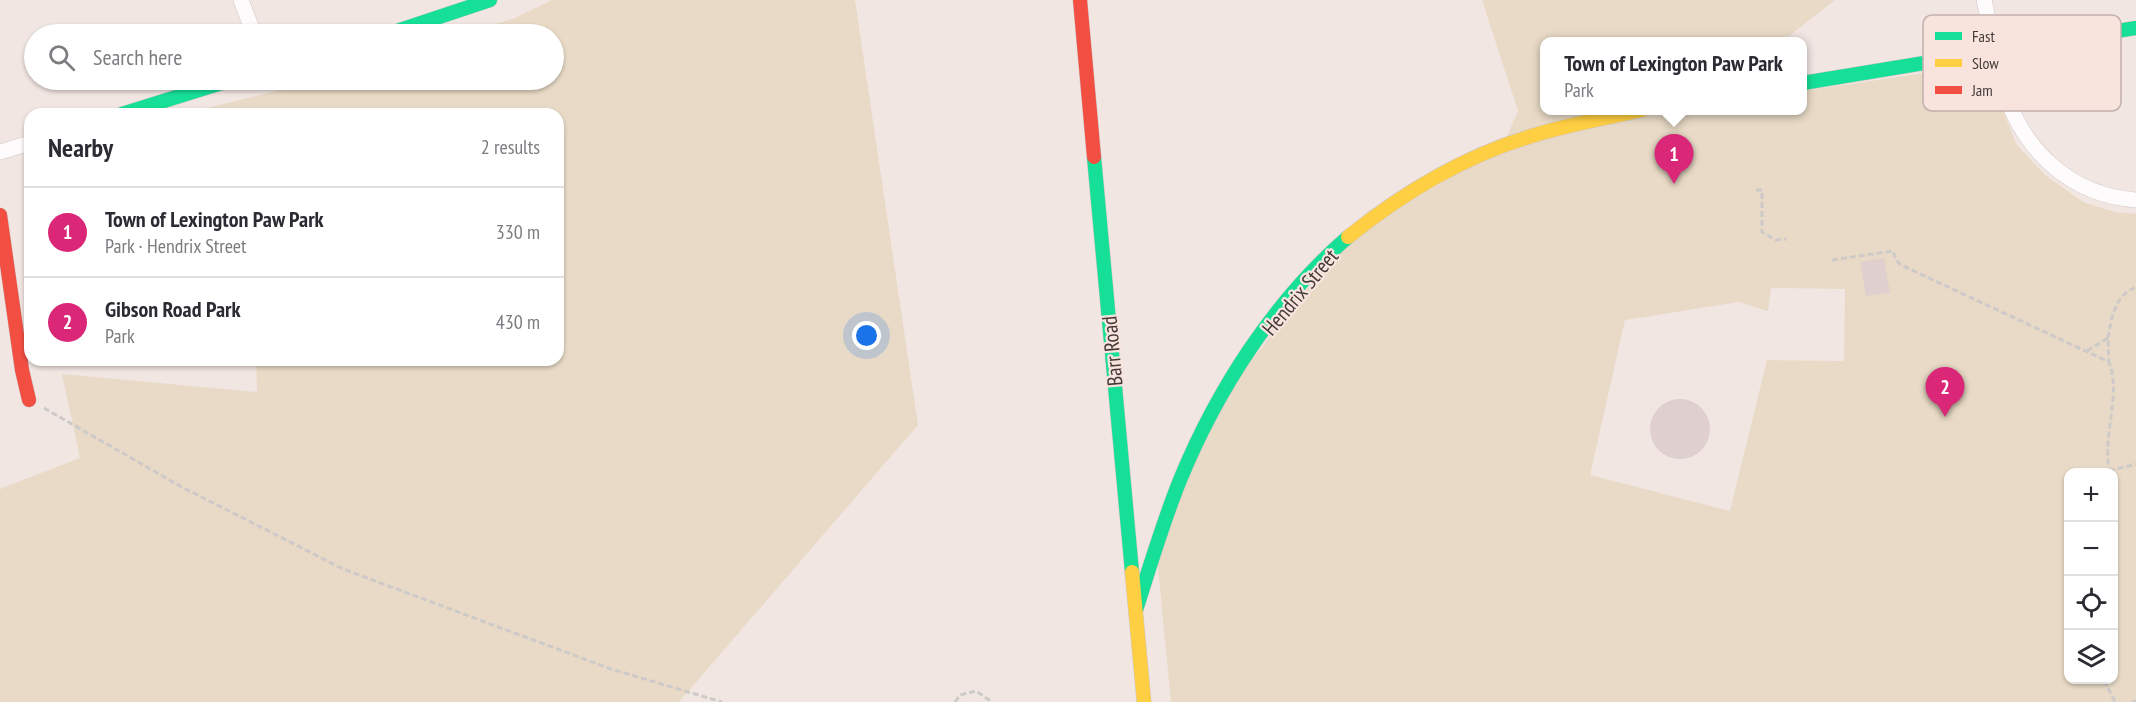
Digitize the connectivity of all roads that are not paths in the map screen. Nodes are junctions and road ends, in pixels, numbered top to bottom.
1 (241, 0) edge
2 (490, 0) edge
3 (1080, 0) edge
4 (1984, 0) edge
5 (1988, 15) edge
6 (250, 24) edge
7 (418, 24) edge
8 (2136, 28) edge
9 (2121, 30) edge
10 (1923, 63) edge
11 (1807, 82) edge
12 (199, 90) edge
13 (141, 108) edge
14 (2014, 111) edge
15 (1622, 115) edge
16 (24, 145) edge
17 (0, 152) edge
18 (2136, 200) edge
19 (0, 215) edge
20 (29, 400) road end
21 (1136, 610) junction
22 (1144, 702) edge

1 - 6 street
2 - 7 street
3 - 21 street, Barr Road
4 - 5 street
8 - 9 street
10 - 11 street
12 - 13 street
14 - 18 street
15 - 21 street, Hendrix Street
16 - 17 street
19 - 20 street
21 - 22 street, Barr Road

